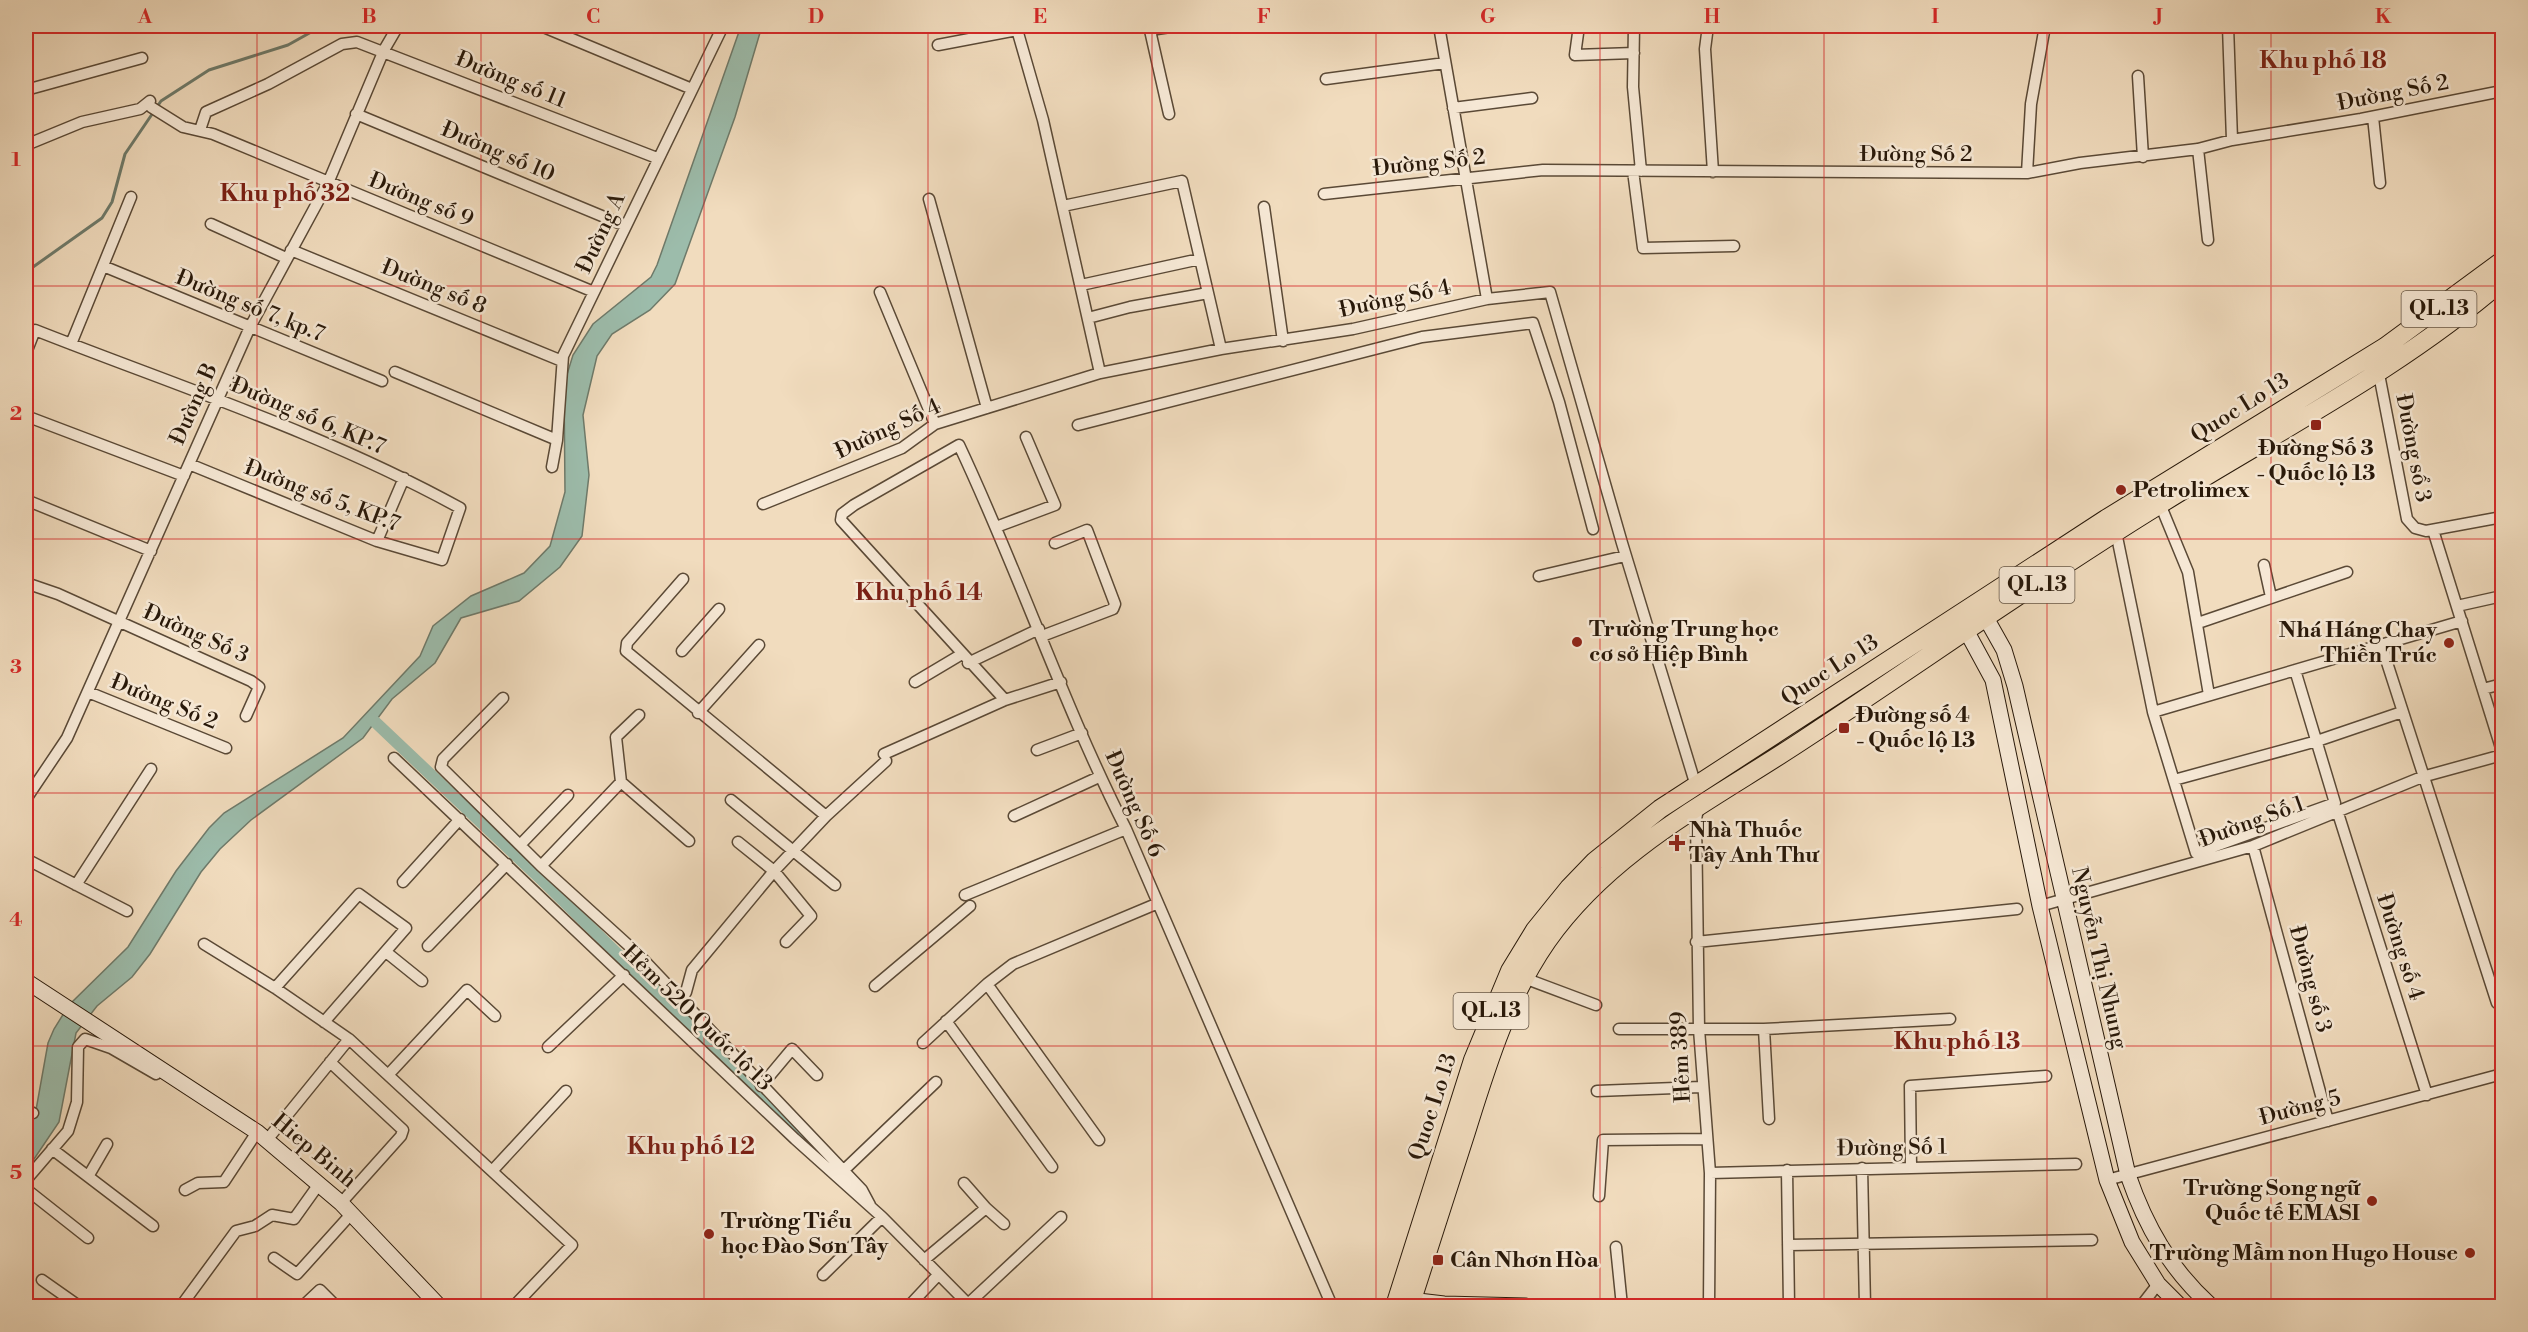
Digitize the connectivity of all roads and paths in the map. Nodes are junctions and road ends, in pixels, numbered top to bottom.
1 (398, 26) edge
2 (541, 26) edge
3 (723, 26) edge
4 (1177, 26) edge
5 (1439, 26) edge
6 (1579, 26) edge
7 (1634, 26) edge
8 (1708, 26) edge
9 (2045, 26) edge
10 (2229, 26) edge
11 (1017, 28) edge
12 (1150, 28) edge
13 (938, 45) dead end
14 (384, 50) junction
15 (1634, 53) junction
16 (142, 58) dead end
17 (1446, 63) junction
18 (2138, 76) dead end
19 (1326, 79) dead end
20 (692, 89) junction
21 (26, 90) edge
22 (2502, 91) edge
23 (1532, 98) dead end
24 (1454, 108) junction
25 (356, 114) junction
26 (1169, 114) dead end
27 (2373, 117) junction
28 (200, 130) junction
29 (2232, 140) junction
30 (26, 145) edge
31 (2198, 149) junction
32 (2143, 157) junction
33 (657, 158) junction
34 (1637, 171) junction
35 (1713, 172) junction
36 (2027, 173) junction
37 (1466, 179) junction
38 (328, 183) junction
39 (2380, 183) dead end
40 (1324, 194) dead end
41 (131, 197) dead end
42 (929, 199) dead end
43 (1063, 206) junction
44 (1264, 207) dead end
45 (211, 224) dead end
46 (626, 226) junction
47 (2208, 240) dead end
48 (1734, 246) dead end
49 (288, 254) junction
50 (1200, 259) junction
51 (2502, 261) edge
52 (103, 266) junction
53 (2502, 281) edge
54 (1081, 285) junction
55 (594, 292) junction
56 (880, 292) dead end
57 (1208, 293) junction
58 (1487, 299) junction
59 (1088, 318) junction
60 (250, 327) junction
61 (1283, 341) junction
62 (71, 344) junction
63 (1221, 349) junction
64 (26, 353) edge
65 (2374, 355) junction
66 (562, 361) junction
67 (395, 372) dead end
68 (1100, 373) junction
69 (2379, 373) junction
70 (382, 381) dead end
71 (217, 399) junction
72 (1581, 399) junction
73 (1559, 402) junction
74 (987, 408) junction
75 (26, 416) edge
76 (935, 424) junction
77 (1078, 425) dead end
78 (1026, 438) dead end
79 (557, 440) junction
80 (189, 464) junction
81 (552, 467) dead end
82 (184, 476) junction
83 (404, 478) junction
84 (26, 500) edge
85 (763, 504) dead end
86 (2160, 504) junction
87 (2502, 517) edge
88 (996, 527) junction
89 (1593, 529) dead end
90 (2433, 530) junction
91 (2116, 532) junction
92 (377, 541) junction
93 (1055, 543) dead end
94 (151, 551) junction
95 (1625, 556) junction
96 (442, 560) joint
97 (2264, 565) dead end
98 (2347, 572) dead end
99 (1539, 576) dead end
100 (683, 579) dead end
101 (26, 583) edge
102 (2502, 596) edge
103 (2271, 597) junction
104 (2457, 606) junction
105 (720, 609) dead end
106 (1982, 611) junction
107 (119, 621) junction
108 (2462, 621) junction
109 (2198, 623) junction
110 (1962, 624) junction
111 (1041, 633) junction
112 (2380, 644) junction
113 (759, 645) dead end
114 (682, 651) dead end
115 (965, 658) junction
116 (2295, 670) junction
117 (915, 682) dead end
118 (1061, 682) junction
119 (2502, 684) edge
120 (2482, 689) junction
121 (88, 692) junction
122 (2209, 695) junction
123 (502, 699) dead end
124 (1005, 700) junction
125 (2153, 712) junction
126 (2402, 712) junction
127 (698, 713) junction
128 (246, 716) dead end
129 (639, 716) dead end
130 (1082, 734) junction
131 (2317, 741) junction
132 (226, 748) dead end
133 (1037, 750) dead end
134 (2502, 753) edge
135 (394, 759) dead end
136 (151, 769) dead end
137 (1099, 777) junction
138 (2422, 777) junction
139 (2174, 780) junction
140 (621, 782) junction
141 (1696, 786) junction
142 (568, 795) dead end
143 (26, 799) edge
144 (731, 800) dead end
145 (1699, 805) junction
146 (2337, 810) junction
147 (826, 816) junction
148 (1014, 816) dead end
149 (460, 819) junction
150 (1126, 830) junction
151 (689, 841) dead end
152 (738, 842) dead end
153 (520, 844) junction
154 (2253, 846) junction
155 (794, 850) junction
156 (26, 859) edge
157 (507, 864) junction
158 (541, 866) junction
159 (774, 871) junction
160 (403, 882) dead end
161 (76, 885) junction
162 (836, 885) dead end
163 (965, 895) dead end
164 (2063, 900) junction
165 (1156, 904) junction
166 (970, 906) dead end
167 (2040, 906) junction
168 (2017, 909) dead end
169 (127, 911) dead end
170 (786, 942) dead end
171 (1696, 942) junction
172 (204, 944) dead end
173 (428, 945) dead end
174 (386, 952) junction
175 (624, 975) junction
176 (1524, 978) junction
177 (26, 981) edge
178 (422, 981) dead end
179 (987, 984) junction
180 (875, 986) dead end
181 (275, 988) junction
182 (681, 1000) junction
183 (2497, 1003) dead end
184 (1596, 1005) dead end
185 (495, 1016) dead end
186 (1950, 1020) dead end
187 (946, 1021) junction
188 (324, 1022) junction
189 (1619, 1029) dead end
190 (1699, 1029) junction
191 (1764, 1029) junction
192 (348, 1039) junction
193 (923, 1043) dead end
194 (548, 1047) dead end
195 (330, 1062) junction
196 (2502, 1074) edge
197 (388, 1075) junction
198 (817, 1075) dead end
199 (2046, 1076) dead end
200 (175, 1077) junction
201 (936, 1082) dead end
202 (761, 1086) junction
203 (1701, 1087) junction
204 (566, 1091) dead end
205 (1597, 1091) dead end
206 (2427, 1095) junction
207 (1769, 1119) dead end
208 (2328, 1121) junction
209 (262, 1136) junction
210 (1705, 1139) junction
211 (1099, 1140) dead end
212 (107, 1144) dead end
213 (52, 1149) junction
214 (2076, 1164) dead end
215 (1052, 1167) dead end
216 (1911, 1167) junction
217 (1862, 1168) junction
218 (493, 1170) junction
219 (844, 1170) junction
220 (1787, 1170) junction
221 (1710, 1173) junction
222 (89, 1175) junction
223 (2128, 1175) junction
224 (26, 1180) edge
225 (2108, 1180) junction
226 (964, 1182) dead end
227 (319, 1184) junction
228 (26, 1190) edge
229 (185, 1190) dead end
230 (1599, 1196) dead end
231 (870, 1206) junction
232 (347, 1208) junction
233 (986, 1209) junction
234 (882, 1217) junction
235 (1061, 1217) dead end
236 (1004, 1224) dead end
237 (153, 1226) dead end
238 (88, 1238) dead end
239 (2092, 1240) dead end
240 (1864, 1244) junction
241 (1788, 1245) junction
242 (1616, 1247) dead end
243 (274, 1258) dead end
244 (924, 1260) junction
245 (823, 1275) dead end
246 (938, 1275) junction
247 (42, 1280) dead end
248 (2158, 1284) junction
249 (1404, 1303) edge
250 (969, 1305) edge
251 (79, 1306) edge
252 (181, 1306) edge
253 (303, 1306) edge
254 (336, 1306) edge
255 (439, 1306) edge
256 (514, 1306) edge
257 (909, 1306) edge
258 (1332, 1306) edge
259 (1526, 1306) edge
260 (1622, 1306) edge
261 (1709, 1306) edge
262 (1789, 1306) edge
263 (1865, 1306) edge
264 (2140, 1306) edge
265 (2180, 1306) edge
266 (2211, 1306) edge

1 - 14 street, Đường B
2 - 20 street
3 - 20 street, Đường A
4 - 12 street
5 - 17 street
6 - 15 street
7 - 15 street
8 - 35 street
9 - 36 street
10 - 29 street
11 - 13 street
11 - 43 street
12 - 26 street
14 - 25 street, Đường B
14 - 28 street, Đường số 11
14 - 33 street, Đường số 11
15 - 34 street
16 - 21 street
17 - 19 street
17 - 24 street
18 - 32 street
20 - 33 street, Đường A
22 - 27 street, Đường Số 2
23 - 24 street
24 - 37 street
25 - 38 street, Đường B
25 - 46 street, Đường số 10
27 - 29 street, Đường Số 2
27 - 39 street
28 - 30 street, Đường số 9
28 - 38 street, Đường số 9
29 - 31 street, Đường Số 2
31 - 32 street, Đường Số 2
31 - 47 street
32 - 36 street, Đường Số 2
33 - 46 street, Đường A
34 - 35 street, Đường Số 2
34 - 37 street, Đường Số 2
34 - 48 street
35 - 36 street, Đường Số 2
37 - 40 street, Đường Số 2
37 - 58 street
38 - 49 street, Đường B
38 - 55 street, Đường số 9
41 - 52 street
42 - 74 street
43 - 50 street
43 - 54 street
44 - 61 street
45 - 49 street, Đường số 8
46 - 55 street, Đường A
49 - 60 street, Đường B
49 - 66 street, Đường số 8
50 - 54 street
50 - 57 street
51 - 65 highway, Quoc Lo 13 / QL.13
52 - 60 street, Đường số 7, kp.7
52 - 62 street
53 - 69 highway, Quoc Lo 13 / QL.13
54 - 59 street
55 - 66 street, Đường A
56 - 76 street
57 - 59 street
57 - 63 street
58 - 61 street, Đường Số 4
58 - 72 street, Đường Số 4
59 - 68 street
60 - 70 street, Đường số 7, kp.7
60 - 71 street, Đường B
61 - 63 street, Đường Số 4
62 - 64 street, Đường số 6, KP.7
62 - 71 street, Đường số 6, KP.7
63 - 68 street, Đường Số 4
65 - 69 street, Đường sổ 3
65 - 106 highway, Quoc Lo 13 / QL.13
66 - 79 street, Đường A
67 - 79 street
68 - 74 street, Đường Số 4
69 - 86 highway, Quoc Lo 13 / QL.13
69 - 90 street, Đường sổ 3
71 - 80 street, Đường B
71 - 83 street, Đường số 6, KP.7
72 - 73 street
72 - 95 street, Đường Số 4
73 - 77 street
73 - 89 street
74 - 76 street, Đường Số 4
75 - 82 street
76 - 85 street, Đường Số 4
78 - 88 street
79 - 81 street, Đường A
80 - 82 street, Đường B
80 - 92 street, Đường số 5, KP.7
82 - 94 street, Đường B
83 - 92 street
83 - 96 street, Đường số 6, KP.7
84 - 94 street
86 - 91 highway, Quoc Lo 13 / QL.13
86 - 109 street
87 - 90 street, Đường sổ 3
88 - 111 street, Đường Số 6
88 - 115 street, Đường Số 6
90 - 104 street, Đường sổ 3
91 - 106 highway, Quoc Lo 13 / QL.13
91 - 125 street
92 - 96 street, Đường số 5, KP.7
93 - 111 street
94 - 107 street, Đường B
95 - 99 street
95 - 141 street, Đường Số 4
97 - 103 street
98 - 103 street
100 - 127 street
101 - 107 street
102 - 104 street
103 - 109 street
104 - 108 street, Đường sổ 3
105 - 114 street
106 - 110 highway, Quoc Lo 13 / QL.13
106 - 164 street, Nguyễn Thị Nhung
107 - 121 street, Đường B
107 - 128 street, Đường Số 3
108 - 112 street
108 - 120 street, Đường sổ 3
109 - 122 street
110 - 141 highway, Quoc Lo 13 / QL.13
110 - 145 highway, Quoc Lo 13 / QL.13
110 - 167 street, Nguyễn Thị Nhung
111 - 115 street
111 - 118 street, Đường Số 6
112 - 116 street
112 - 126 street
113 - 127 street
115 - 117 street
115 - 124 street
116 - 122 street
116 - 131 street
118 - 124 street
118 - 130 street, Đường Số 6
119 - 120 street
120 - 134 street, Đường sổ 3
121 - 132 street, Đường Số 2
121 - 143 street, Đường B
122 - 125 street
123 - 153 street
124 - 147 street
125 - 139 street
126 - 131 street
126 - 138 street
127 - 147 street
129 - 140 street
130 - 133 street
130 - 137 street, Đường Số 6
131 - 139 street
131 - 139 street
134 - 138 street
135 - 149 street, Hẻm 520 Quốc lộ 13
136 - 161 street
137 - 148 street
137 - 150 street, Đường Số 6
138 - 146 street, Đường Số 1
138 - 183 street
140 - 151 street
140 - 158 street
141 - 145 highway
141 - 249 highway, Quoc Lo 13 / QL.13
142 - 153 street
144 - 155 street
145 - 171 street, Hẻm 389
145 - 176 highway, Quoc Lo 13 / QL.13
146 - 154 street, Đường Số 1
146 - 206 street, Đường số 4
147 - 155 street
149 - 157 street, Hẻm 520 Quốc lộ 13
149 - 160 street
150 - 163 street
150 - 165 street, Đường Số 6
152 - 159 street
153 - 158 street
154 - 164 street, Đường Số 1
154 - 208 street, Đường số 3
155 - 159 street
155 - 162 street
156 - 161 street
157 - 173 street
157 - 175 street, Hẻm 520 Quốc lộ 13
158 - 182 street
159 - 170 street
159 - 182 street
161 - 169 street
164 - 167 street, Đường Số 1
164 - 223 street, Nguyễn Thị Nhung
165 - 179 street
165 - 258 street, Đường Số 6
166 - 180 street
167 - 225 street, Nguyễn Thị Nhung
168 - 171 street
171 - 190 street, Hẻm 389
172 - 181 street
174 - 178 street
174 - 181 street
174 - 188 street
175 - 194 street
175 - 231 street, Hẻm 520 Quốc lộ 13
176 - 184 street
176 - 249 highway, Quoc Lo 13 / QL.13
177 - 200 street, Hiep Binh
179 - 187 street
179 - 211 street
181 - 188 street
182 - 202 street
185 - 197 street
186 - 191 street
187 - 193 street
187 - 215 street
188 - 192 street
189 - 190 street
190 - 191 street
190 - 203 street, Hẻm 389
191 - 207 street
192 - 195 street
192 - 197 street
195 - 209 street
195 - 232 street
196 - 206 street, Đường 5
197 - 218 street
198 - 202 street
199 - 216 street
200 - 209 street, Hiep Binh
200 - 213 street
201 - 219 street
202 - 219 street
203 - 205 street
203 - 210 street, Hẻm 389
204 - 218 street
206 - 208 street, Đường 5
208 - 223 street, Đường 5
209 - 227 street, Hiep Binh
209 - 229 street
210 - 221 street, Hẻm 389
210 - 230 street
212 - 222 street
213 - 222 street
213 - 224 street
214 - 216 street, Đường Số 1
216 - 217 street, Đường Số 1
217 - 220 street, Đường Số 1
217 - 240 street
218 - 256 street
219 - 231 street
220 - 221 street, Đường Số 1
220 - 241 street
221 - 261 street, Hẻm 389
222 - 237 street
223 - 225 street, Đường 5
223 - 266 street, Nguyễn Thị Nhung
225 - 248 street, Nguyễn Thị Nhung
226 - 233 street
227 - 232 street, Hiep Binh
227 - 252 street
228 - 238 street
231 - 234 street, Hẻm 520 Quốc lộ 13
232 - 243 street
232 - 255 street, Hiep Binh
233 - 236 street
233 - 244 street
234 - 244 street, Hẻm 520 Quốc lộ 13
234 - 245 street
235 - 250 street
239 - 240 street
240 - 241 street
240 - 263 street
241 - 262 street
242 - 260 street
244 - 246 street, Hẻm 520 Quốc lộ 13
246 - 250 street, Hẻm 520 Quốc lộ 13
246 - 257 street
247 - 251 street
248 - 264 street
248 - 265 street, Nguyễn Thị Nhung
249 - 259 street
253 - 254 street

